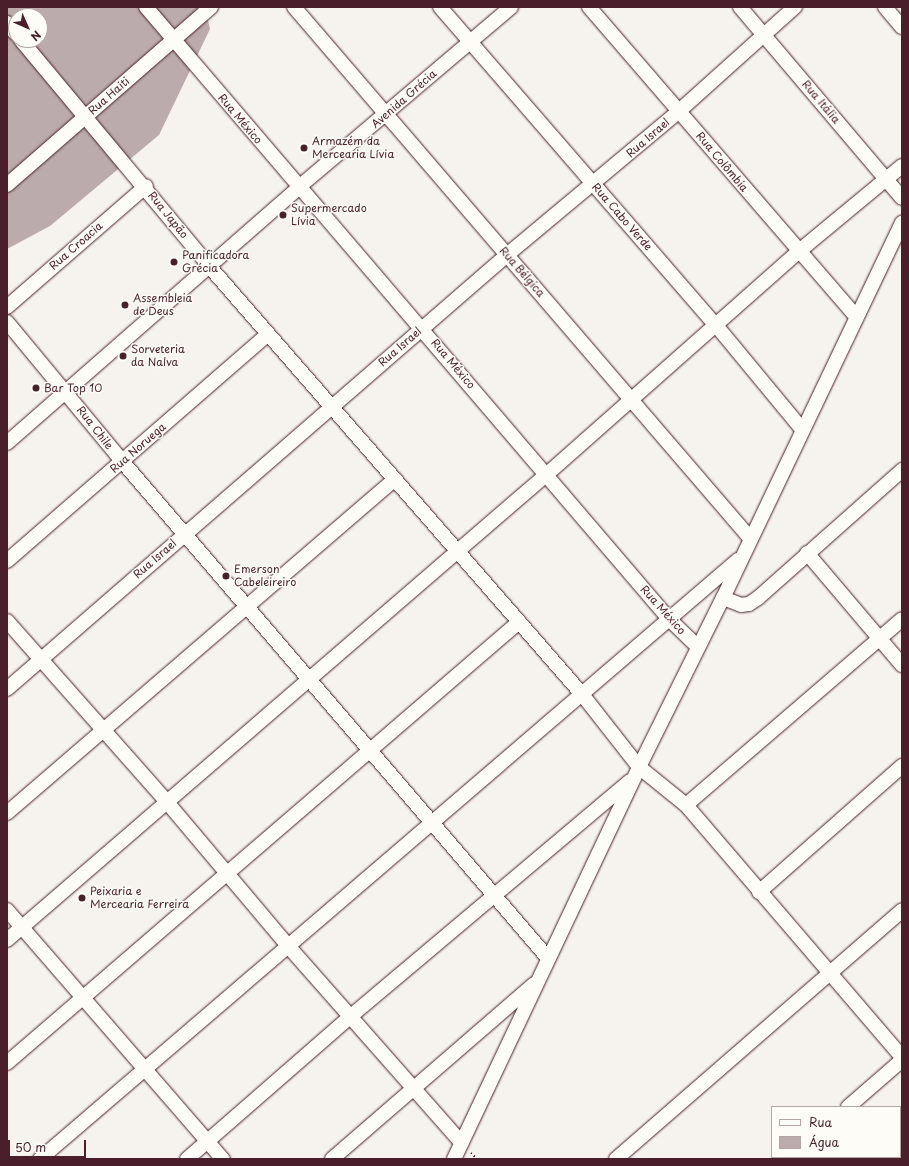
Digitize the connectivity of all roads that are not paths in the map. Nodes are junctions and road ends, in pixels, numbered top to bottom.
1 (146, 7) edge
2 (211, 7) edge
3 (294, 7) edge
4 (440, 7) edge
5 (511, 7) edge
6 (589, 7) edge
7 (740, 7) edge
8 (795, 7) edge
9 (885, 7) edge
10 (902, 27) edge
11 (765, 35) junction
12 (173, 40) junction
13 (471, 42) junction
14 (28, 48) edge
15 (679, 111) junction
16 (386, 115) junction
17 (86, 116) junction
18 (902, 166) edge
19 (886, 179) junction
20 (7, 185) edge
21 (594, 185) junction
22 (146, 186) junction
23 (299, 187) junction
24 (902, 198) edge
25 (902, 223) edge
26 (798, 252) junction
27 (507, 255) junction
28 (209, 266) junction
29 (7, 307) edge
30 (856, 316) junction
31 (7, 322) edge
32 (715, 324) junction
33 (423, 328) junction
34 (268, 334) junction
35 (68, 393) junction
36 (632, 399) junction
37 (333, 406) junction
38 (802, 429) junction
39 (7, 443) edge
40 (122, 462) junction
41 (902, 470) edge
42 (547, 474) junction
43 (394, 479) junction
44 (184, 533) junction
45 (750, 538) junction
46 (457, 552) junction
47 (807, 553) junction
48 (740, 558) junction
49 (7, 561) edge
50 (723, 598) junction
51 (246, 606) junction
52 (669, 619) junction
53 (902, 619) edge
54 (7, 621) edge
55 (519, 622) junction
56 (880, 638) junction
57 (698, 647) junction
58 (41, 660) junction
59 (902, 665) edge
60 (309, 679) junction
61 (7, 689) edge
62 (581, 693) junction
63 (102, 731) junction
64 (370, 749) junction
65 (902, 766) edge
66 (636, 772) junction
67 (167, 802) junction
68 (686, 805) junction
69 (7, 813) edge
70 (433, 821) junction
71 (227, 873) junction
72 (759, 892) junction
73 (493, 895) junction
74 (7, 910) edge
75 (902, 910) edge
76 (22, 927) junction
77 (7, 940) edge
78 (289, 947) junction
79 (548, 958) junction
80 (829, 972) junction
81 (538, 981) junction
82 (84, 997) junction
83 (351, 1016) junction
84 (902, 1057) edge
85 (902, 1060) edge
86 (7, 1062) edge
87 (147, 1068) junction
88 (413, 1088) junction
89 (849, 1106) edge
90 (208, 1141) junction
91 (462, 1143) junction
92 (40, 1159) edge
93 (187, 1159) edge
94 (223, 1159) edge
95 (332, 1159) edge
96 (454, 1159) edge
97 (616, 1159) edge

1 - 12 street, Rua México
2 - 12 street, Rua Haiti
3 - 16 street, Rua Bélgica
4 - 13 street, Rua Cabo Verde
5 - 13 street, Avenida Grécia
6 - 15 street, Rua Colômbia
7 - 11 street, Rua Itália
8 - 11 street, Rua Israel
9 - 10 street
11 - 15 street, Rua Israel
11 - 19 street, Rua Itália
12 - 17 street, Rua Haiti
12 - 23 street, Rua México
13 - 16 street, Avenida Grécia
13 - 21 street, Rua Cabo Verde
14 - 17 street, Rua Japão
15 - 21 street, Rua Israel
15 - 26 street, Rua Colômbia
16 - 23 street, Avenida Grécia
16 - 27 street, Rua Bélgica
17 - 20 street, Rua Haiti
17 - 22 street, Rua Japão
18 - 19 street
19 - 24 street, Rua Itália
19 - 26 street
21 - 27 street, Rua Israel
21 - 32 street, Rua Cabo Verde
22 - 28 street, Rua Japão
22 - 29 street, Rua Croacia
23 - 28 street, Avenida Grécia
23 - 33 street, Rua México
25 - 30 street
26 - 30 street, Rua Colômbia
26 - 32 street
27 - 33 street, Rua Israel
27 - 36 street, Rua Bélgica
28 - 34 street, Rua Japão
28 - 35 street, Avenida Grécia
30 - 38 street
31 - 35 street, Rua Chile
32 - 36 street
32 - 38 street, Rua Cabo Verde
33 - 37 street, Rua Israel
33 - 42 street, Rua México
34 - 37 street, Rua Japão
34 - 40 street, Rua Noruega
35 - 39 street, Avenida Grécia
35 - 40 street, Rua Chile
36 - 42 street
36 - 45 street, Rua Bélgica
37 - 43 street, Rua Japão
37 - 44 street, Rua Israel
38 - 45 street
40 - 44 street, Rua Chile
40 - 49 street, Rua Noruega
41 - 47 street
42 - 46 street
42 - 52 street, Rua México
43 - 46 street, Rua Japão
43 - 51 street
44 - 51 street, Rua Chile
44 - 58 street, Rua Israel
45 - 48 street
46 - 55 street, Rua Japão
46 - 60 street
47 - 50 street
47 - 56 street
48 - 50 street
48 - 52 street
50 - 57 street
51 - 60 street, Rua Chile
51 - 63 street
52 - 57 street, Rua México
52 - 62 street
53 - 56 street
54 - 58 street
55 - 62 street, Rua Japão
55 - 64 street
56 - 59 street
56 - 68 street
57 - 66 street
58 - 61 street, Rua Israel
58 - 63 street
60 - 64 street, Rua Chile
60 - 67 street
62 - 66 street, Rua Japão
62 - 70 street
63 - 67 street
63 - 69 street
64 - 70 street, Rua Chile
64 - 71 street
65 - 72 street
66 - 68 street, Rua Japão
66 - 73 street
66 - 79 street
67 - 71 street
67 - 76 street
68 - 72 street, Rua Japão
70 - 73 street, Rua Chile
70 - 78 street
71 - 78 street
71 - 82 street
72 - 80 street, Rua Japão
73 - 79 street, Rua Chile
73 - 83 street
74 - 76 street
75 - 80 street
76 - 77 street
76 - 82 street
78 - 83 street
78 - 87 street
79 - 81 street
80 - 84 street, Rua Japão
80 - 97 street
81 - 88 street
81 - 91 street
82 - 86 street
82 - 87 street
83 - 88 street
83 - 90 street
85 - 89 street
87 - 90 street
87 - 92 street
88 - 91 street
88 - 95 street
90 - 93 street
90 - 94 street
91 - 96 street

